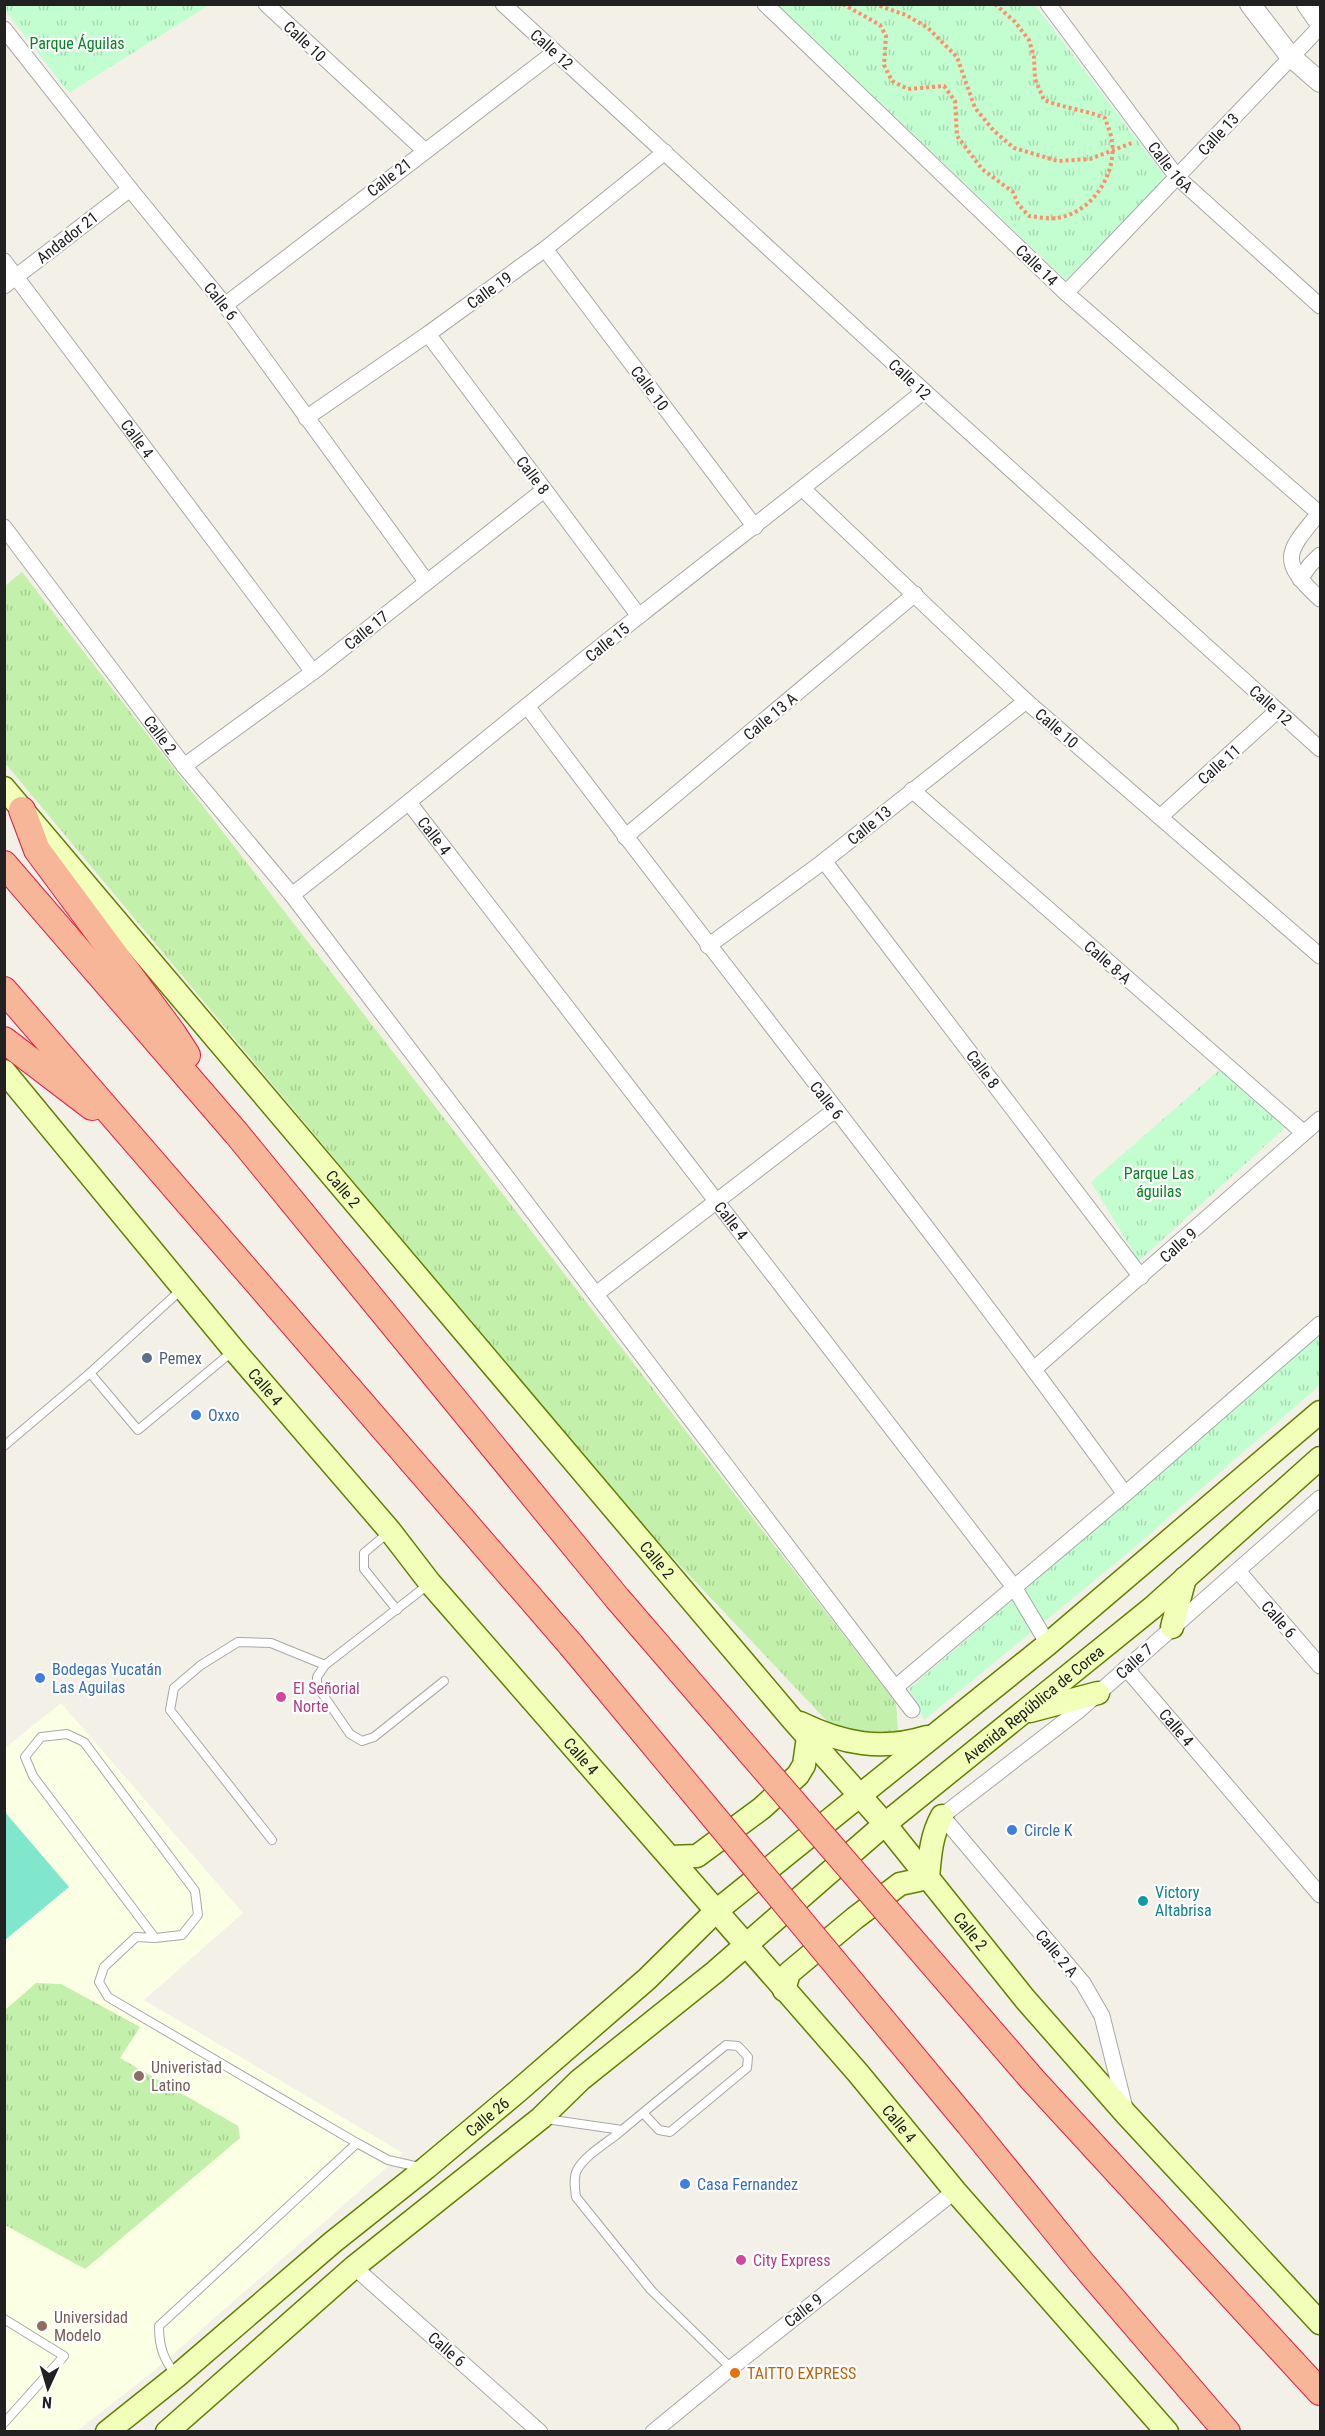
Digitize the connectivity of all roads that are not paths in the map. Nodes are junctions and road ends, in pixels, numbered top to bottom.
1 (266, 4) edge
2 (503, 4) edge
3 (765, 4) edge
4 (1048, 4) edge
5 (1250, 4) edge
6 (1307, 4) edge
7 (1320, 25) edge
8 (4, 29) edge
9 (555, 52) junction
10 (1290, 56) junction
11 (1320, 82) edge
12 (424, 150) junction
13 (665, 152) junction
14 (1177, 177) junction
15 (130, 189) junction
16 (545, 249) junction
17 (4, 261) edge
18 (10, 281) edge
19 (1066, 294) junction
20 (225, 305) junction
21 (1320, 306) edge
22 (428, 334) junction
23 (924, 391) junction
24 (306, 418) junction
25 (803, 489) junction
26 (544, 490) junction
27 (1320, 513) edge
28 (4, 527) edge
29 (755, 527) junction
30 (1320, 555) edge
31 (1300, 579) junction
32 (426, 581) junction
33 (915, 594) junction
34 (1320, 599) edge
35 (639, 616) junction
36 (312, 672) junction
37 (1026, 701) junction
38 (527, 706) junction
39 (1277, 711) junction
40 (1320, 749) edge
41 (184, 766) junction
42 (4, 788) edge
43 (912, 790) junction
44 (410, 804) junction
45 (22, 810) junction
46 (1160, 817) junction
47 (625, 837) junction
48 (825, 861) junction
49 (4, 864) edge
50 (292, 895) junction
51 (708, 946) junction
52 (1320, 956) edge
53 (4, 990) edge
54 (4, 1040) edge
55 (4, 1071) edge
56 (835, 1110) junction
57 (1320, 1119) edge
58 (1304, 1133) junction
59 (237, 1134) junction
60 (139, 1144) junction
61 (715, 1200) junction
62 (1141, 1277) junction
63 (183, 1288) junction
64 (597, 1294) junction
65 (1320, 1324) edge
66 (234, 1350) junction
67 (1034, 1369) junction
68 (90, 1373) junction
69 (1320, 1412) edge
70 (4, 1446) edge
71 (1320, 1458) edge
72 (1125, 1494) junction
73 (1320, 1498) edge
74 (390, 1531) junction
75 (1238, 1571) junction
76 (1185, 1578) junction
77 (430, 1583) junction
78 (1014, 1587) junction
79 (397, 1610) junction
80 (1172, 1627) junction
81 (1048, 1644) junction
82 (325, 1665) junction
83 (1320, 1666) edge
84 (1126, 1668) junction
85 (444, 1681) dead end
86 (896, 1687) junction
87 (1098, 1693) junction
88 (912, 1710) dead end
89 (1023, 1713) junction
90 (792, 1719) junction
91 (938, 1734) junction
92 (808, 1737) junction
93 (860, 1795) junction
94 (942, 1816) junction
95 (885, 1824) junction
96 (272, 1840) dead end
97 (670, 1857) junction
98 (928, 1878) junction
99 (1320, 1895) edge
100 (715, 1912) junction
101 (155, 1938) junction
102 (744, 1945) junction
103 (784, 1990) junction
104 (643, 2113) junction
105 (1126, 2114) junction
106 (541, 2118) junction
107 (622, 2130) junction
108 (357, 2143) junction
109 (426, 2168) junction
110 (955, 2191) junction
111 (354, 2267) junction
112 (4, 2319) edge
113 (1320, 2323) edge
114 (730, 2368) junction
115 (177, 2376) junction
116 (1320, 2392) edge
117 (4, 2423) edge
118 (107, 2432) edge
119 (167, 2432) edge
120 (540, 2432) edge
121 (653, 2432) edge
122 (1167, 2432) edge
123 (1227, 2432) edge

1 - 12 street, Calle 10
2 - 9 street, Calle 12
3 - 19 street, Calle 14
4 - 14 street, Calle 16A
5 - 10 street
6 - 7 street
7 - 10 street, Calle 13
8 - 15 street, Calle 6
9 - 12 street, Calle 21
9 - 13 street, Calle 12
10 - 11 street
10 - 14 street, Calle 13
12 - 20 street, Calle 21
13 - 16 street, Calle 19
13 - 23 street, Calle 12
14 - 19 street, Calle 13
14 - 21 street, Calle 16A
15 - 18 street, Andador 21
15 - 20 street, Calle 6
16 - 22 street, Calle 19
16 - 29 street, Calle 10
17 - 18 street, Calle 4
18 - 36 street, Calle 4
19 - 27 street, Calle 14
20 - 24 street, Calle 6
22 - 24 street, Calle 19
22 - 26 street, Calle 8
23 - 25 street, Calle 15
23 - 39 street, Calle 12
24 - 32 street, Calle 6
25 - 29 street, Calle 15
25 - 33 street, Calle 10
26 - 32 street, Calle 17
26 - 35 street, Calle 8
27 - 31 street, Calle 14
28 - 41 street, Calle 2
29 - 35 street, Calle 15
30 - 31 street
31 - 34 street
32 - 36 street, Calle 17
33 - 37 street, Calle 10
33 - 47 street, Calle 13 A
35 - 38 street, Calle 15
36 - 41 street, Calle 17
37 - 43 street, Calle 13
37 - 46 street, Calle 10
38 - 44 street, Calle 15
38 - 47 street, Calle 6
39 - 40 street, Calle 12
39 - 46 street, Calle 11
41 - 50 street, Calle 2
42 - 45 main road, Calle 2
43 - 48 street, Calle 13
43 - 58 street, Calle 8-A
44 - 50 street, Calle 15
44 - 61 street, Calle 4
45 - 59 highway
45 - 90 main road, Calle 2
46 - 52 street, Calle 10
47 - 51 street, Calle 6
48 - 51 street, Calle 13
48 - 62 street, Calle 8
49 - 59 highway
50 - 64 street, Calle 2
51 - 56 street, Calle 6
53 - 60 highway
54 - 60 highway
55 - 63 main road, Calle 4
56 - 61 street
56 - 67 street, Calle 6
57 - 58 street, Calle 9
58 - 62 street, Calle 9
59 - 116 highway, bridge
60 - 123 highway, bridge
61 - 64 street
61 - 78 street, Calle 4
62 - 67 street, Calle 9
63 - 66 main road, Calle 4
63 - 68 lane
64 - 86 street, Calle 2
65 - 72 street
66 - 68 lane
66 - 74 main road, Calle 4
67 - 72 street, Calle 6
68 - 70 lane
69 - 81 main road
71 - 76 main road, Avenida República de Corea
72 - 78 street
73 - 75 street, Calle 7
74 - 77 main road, Calle 4
74 - 79 lane
75 - 80 street, Calle 7
75 - 83 street, Calle 6
76 - 80 main road
76 - 89 main road, Avenida República de Corea
77 - 79 lane
77 - 97 main road, Calle 4
78 - 81 street, Calle 4
78 - 86 street
79 - 82 lane
80 - 84 street, Calle 7
81 - 91 main road
82 - 85 lane
82 - 96 lane
84 - 87 street, Calle 7
84 - 99 street, Calle 4
86 - 88 street, Calle 2
87 - 89 main road
87 - 94 street, Calle 7
89 - 95 main road, Avenida República de Corea
90 - 91 main road
90 - 92 main road, Calle 2
91 - 93 main road
92 - 93 main road, Calle 2
92 - 97 main road
93 - 95 main road, Calle 2
93 - 100 main road, Calle 26
94 - 98 main road
94 - 105 street, Calle 2 A
95 - 98 main road, Calle 2
95 - 102 main road, Avenida República de Corea
97 - 100 main road, Calle 4
98 - 103 main road
98 - 105 main road, Calle 2
100 - 102 main road, Calle 4
100 - 109 main road, Calle 26
101 - 101 lane
101 - 108 lane
102 - 103 main road, Calle 4
102 - 106 main road, Calle 26
103 - 110 main road, Calle 4
104 - 104 lane
104 - 107 lane
105 - 113 main road, Calle 2
106 - 107 lane
106 - 111 main road, Calle 26
107 - 114 lane
108 - 109 lane
108 - 115 lane
109 - 115 main road, Calle 26
110 - 114 street, Calle 9
110 - 122 main road, Calle 4
111 - 119 main road, Calle 26
111 - 120 street, Calle 6
112 - 117 lane
114 - 121 street, Calle 9
115 - 118 main road, Calle 26

